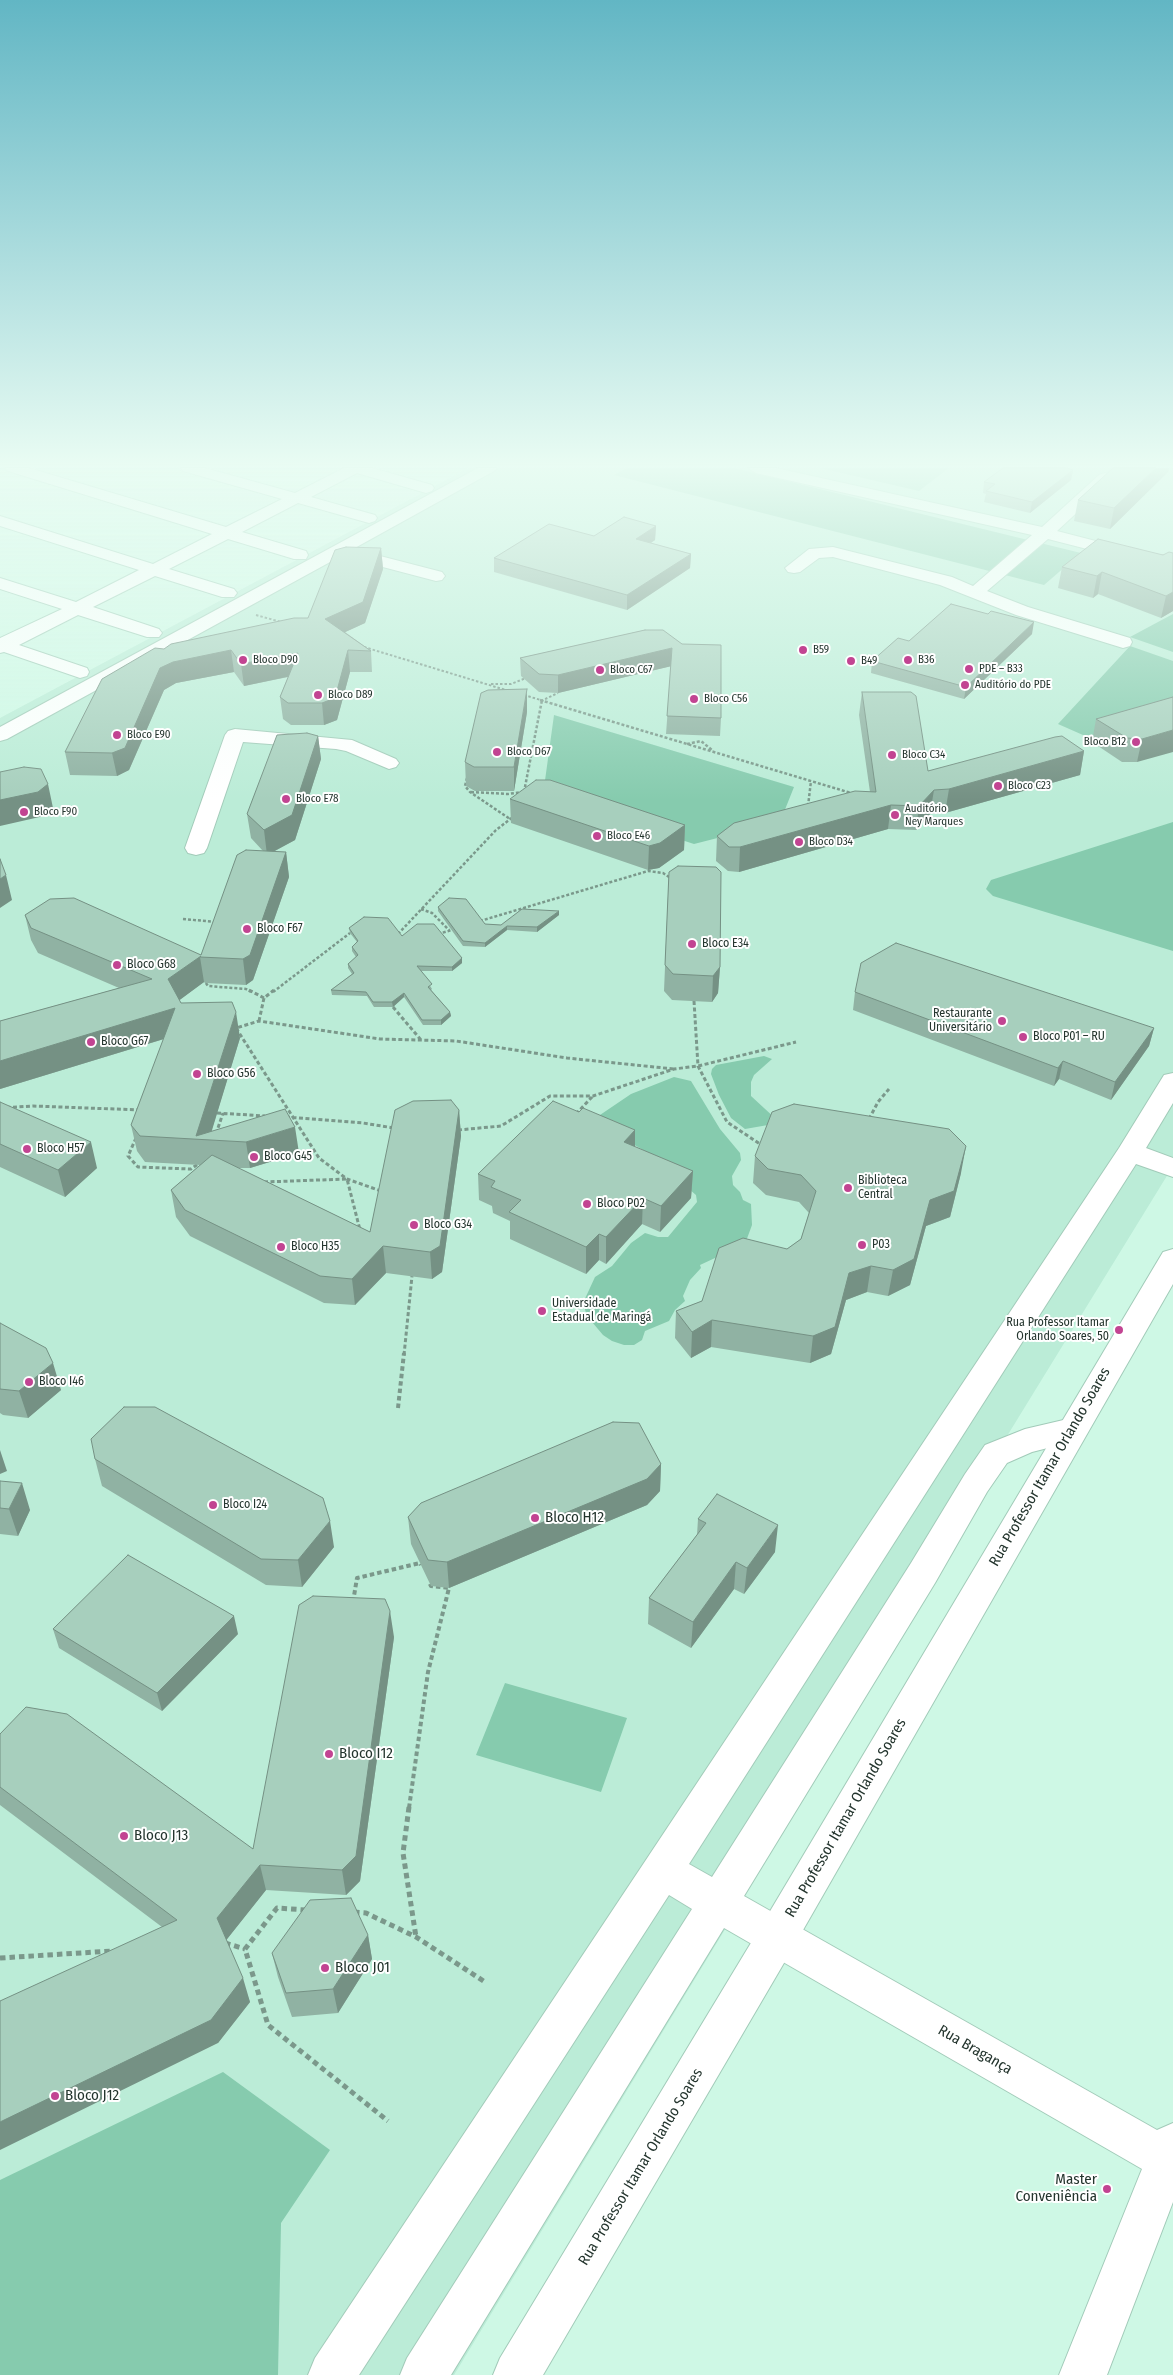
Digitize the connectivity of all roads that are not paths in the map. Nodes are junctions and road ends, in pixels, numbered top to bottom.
1 (134, 579) edge
2 (184, 579) edge
3 (284, 579) edge
4 (938, 579) edge
5 (991, 579) edge
6 (0, 583) edge
7 (976, 592) junction
8 (228, 593) dead end
9 (76, 608) junction
10 (154, 633) dead end
11 (1123, 642) dead end
12 (1, 645) edge
13 (80, 672) dead end
14 (0, 735) edge
15 (389, 763) dead end
16 (196, 848) dead end
17 (1173, 1081) edge
18 (1130, 1152) junction
19 (1173, 1168) edge
20 (1173, 1258) edge
21 (1072, 1430) junction
22 (663, 1870) junction
23 (718, 1903) junction
24 (777, 1938) junction
25 (1171, 2156) edge
26 (332, 2375) edge
27 (424, 2375) edge
28 (517, 2375) edge
29 (1083, 2375) edge

1 - 9 street
2 - 8 street
3 - 14 street
4 - 7 street
5 - 7 street
6 - 9 street
7 - 11 street
9 - 10 street
9 - 12 street
12 - 13 street
15 - 16 street
17 - 18 street
18 - 19 street
18 - 22 street
20 - 21 street, Rua Professor Itamar Orlando Soares
21 - 23 street
21 - 24 street, Rua Professor Itamar Orlando Soares
22 - 23 street, Rua Bragança
22 - 26 street
23 - 24 street, Rua Bragança
23 - 27 street
24 - 25 street, Rua Bragança
24 - 28 street, Rua Professor Itamar Orlando Soares
25 - 29 street

